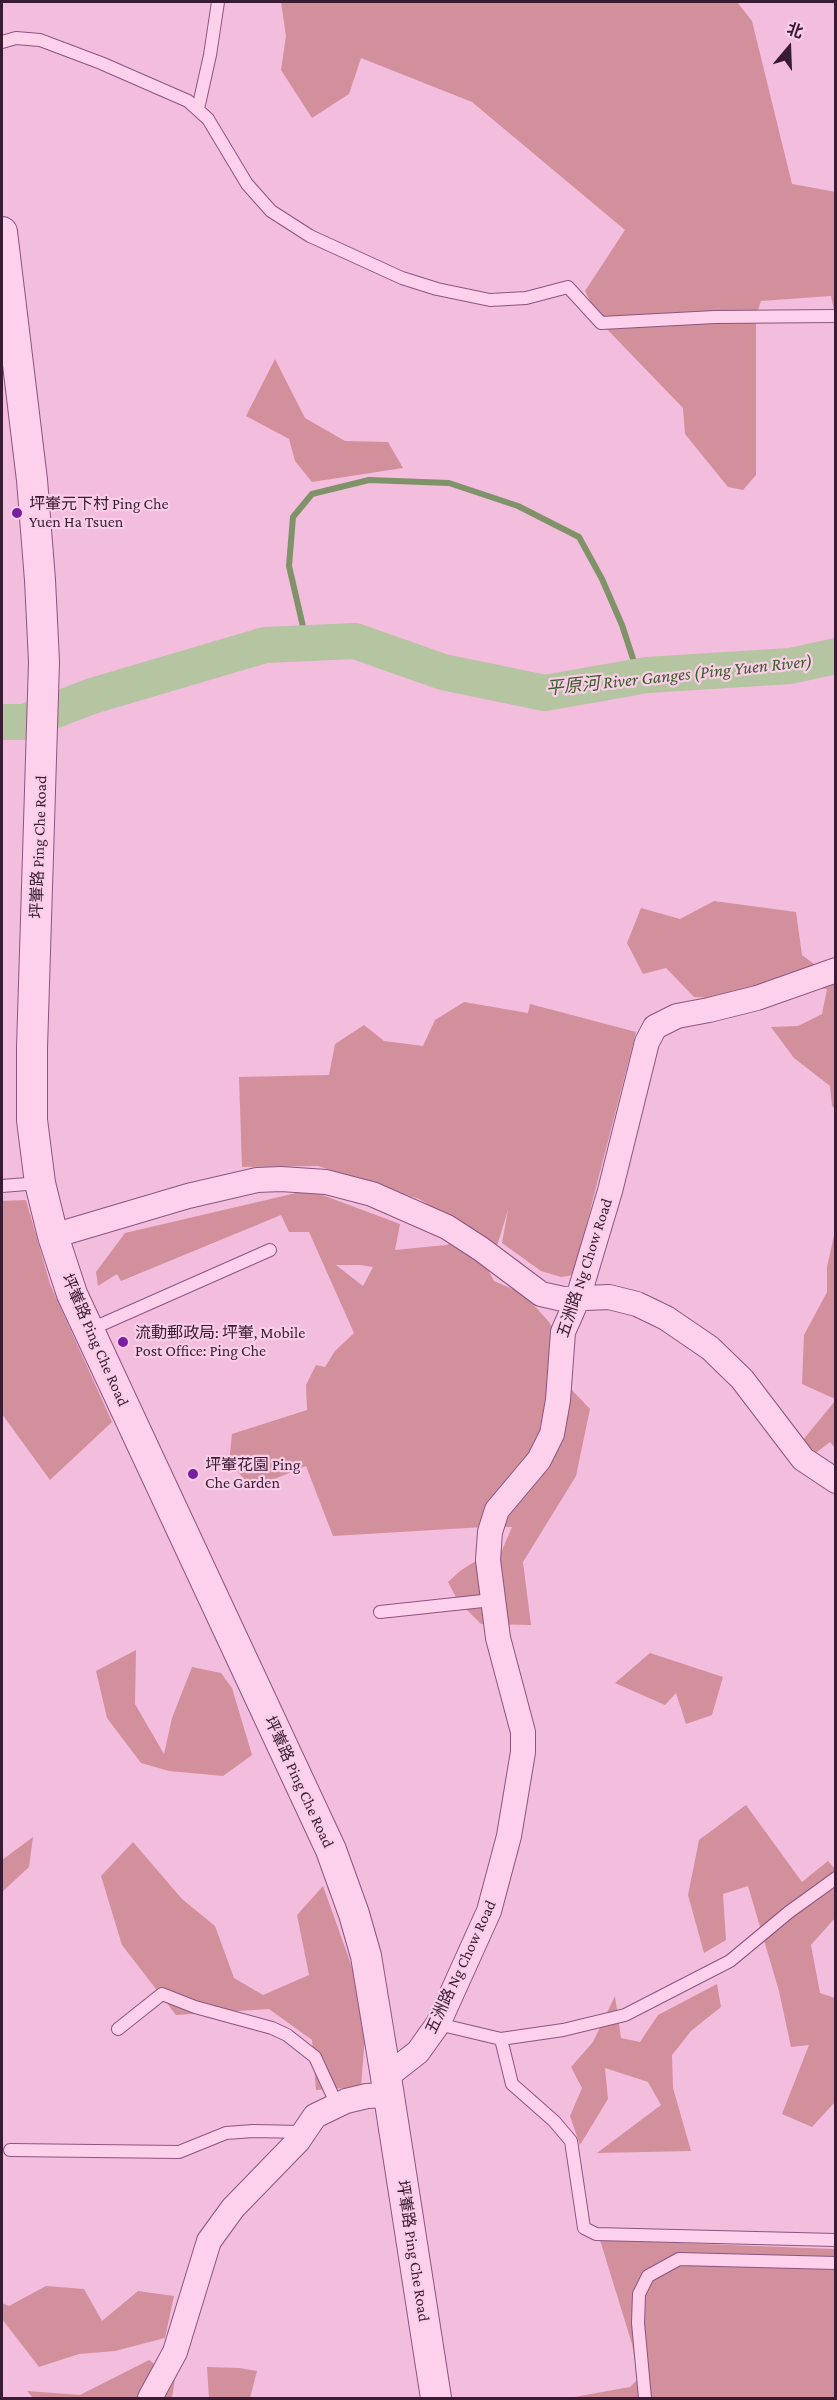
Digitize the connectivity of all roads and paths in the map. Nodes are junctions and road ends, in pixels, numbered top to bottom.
1 (218, 2) edge
2 (2, 42) edge
3 (198, 109) junction
4 (2, 232) edge
5 (836, 316) edge
6 (836, 970) edge
7 (40, 1183) junction
8 (2, 1186) edge
9 (53, 1236) junction
10 (270, 1250) dead end
11 (578, 1298) junction
12 (88, 1330) junction
13 (836, 1481) edge
14 (492, 1600) junction
15 (380, 1612) dead end
16 (836, 1878) edge
17 (438, 2024) junction
18 (118, 2029) dead end
19 (501, 2039) junction
20 (387, 2086) junction
21 (337, 2105) junction
22 (304, 2132) junction
23 (10, 2150) dead end
24 (836, 2240) edge
25 (836, 2263) edge
26 (150, 2398) edge
27 (436, 2398) edge
28 (645, 2398) edge

1 - 3 lane
2 - 3 lane
3 - 5 lane
4 - 7 street, 坪輋路 Ping Che Road
6 - 11 street, 五洲路 Ng Chow Road
7 - 8 lane
7 - 9 street, 坪輋路 Ping Che Road
9 - 11 street
9 - 12 street, 坪輋路 Ping Che Road
10 - 12 lane
11 - 13 street
11 - 14 street, 五洲路 Ng Chow Road
12 - 20 street, 坪輋路 Ping Che Road
14 - 15 lane
14 - 17 street, 五洲路 Ng Chow Road
16 - 19 lane
17 - 19 lane
17 - 20 street, 五洲路 Ng Chow Road
18 - 21 lane
19 - 24 lane
20 - 21 street
20 - 27 street, 坪輋路 Ping Che Road
21 - 22 street
22 - 23 lane
22 - 26 street
25 - 28 lane

